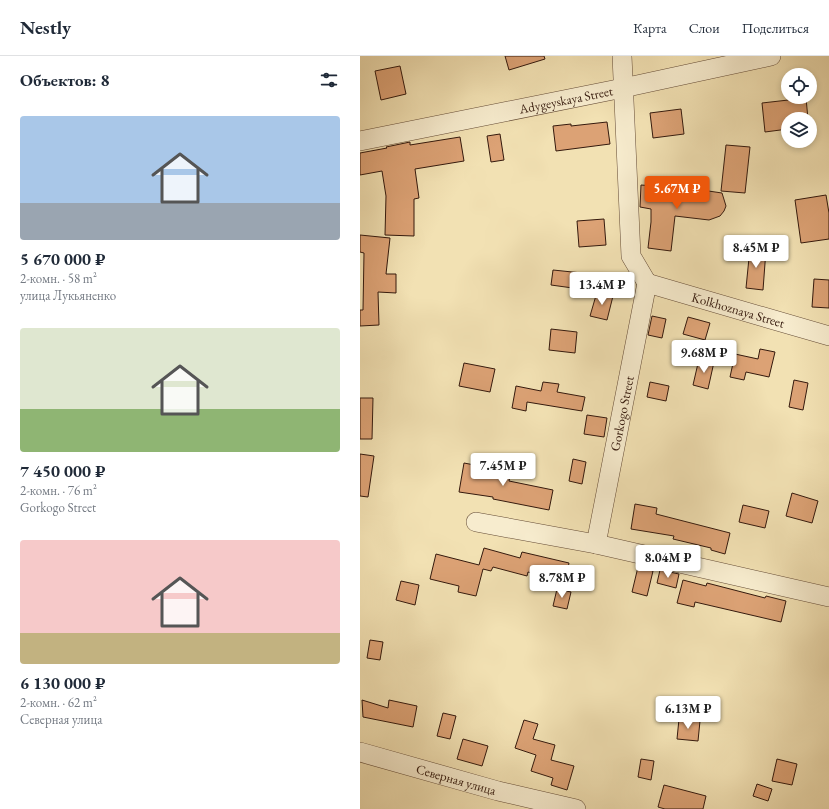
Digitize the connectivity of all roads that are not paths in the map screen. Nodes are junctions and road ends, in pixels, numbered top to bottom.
1 (622, 56) edge
2 (771, 56) edge
3 (623, 88) junction
4 (360, 141) edge
5 (647, 283) junction
6 (829, 336) edge
7 (476, 522) dead end
8 (596, 544) junction
9 (829, 597) edge
10 (360, 752) edge
11 (576, 809) edge

1 - 3 street
2 - 3 street, Adygeyskaya Street
3 - 4 street, Adygeyskaya Street
3 - 5 street
5 - 6 street, Kolkhoznaya Street
5 - 8 street, Gorkogo Street
7 - 8 street
8 - 9 street
10 - 11 street, Северная улица

